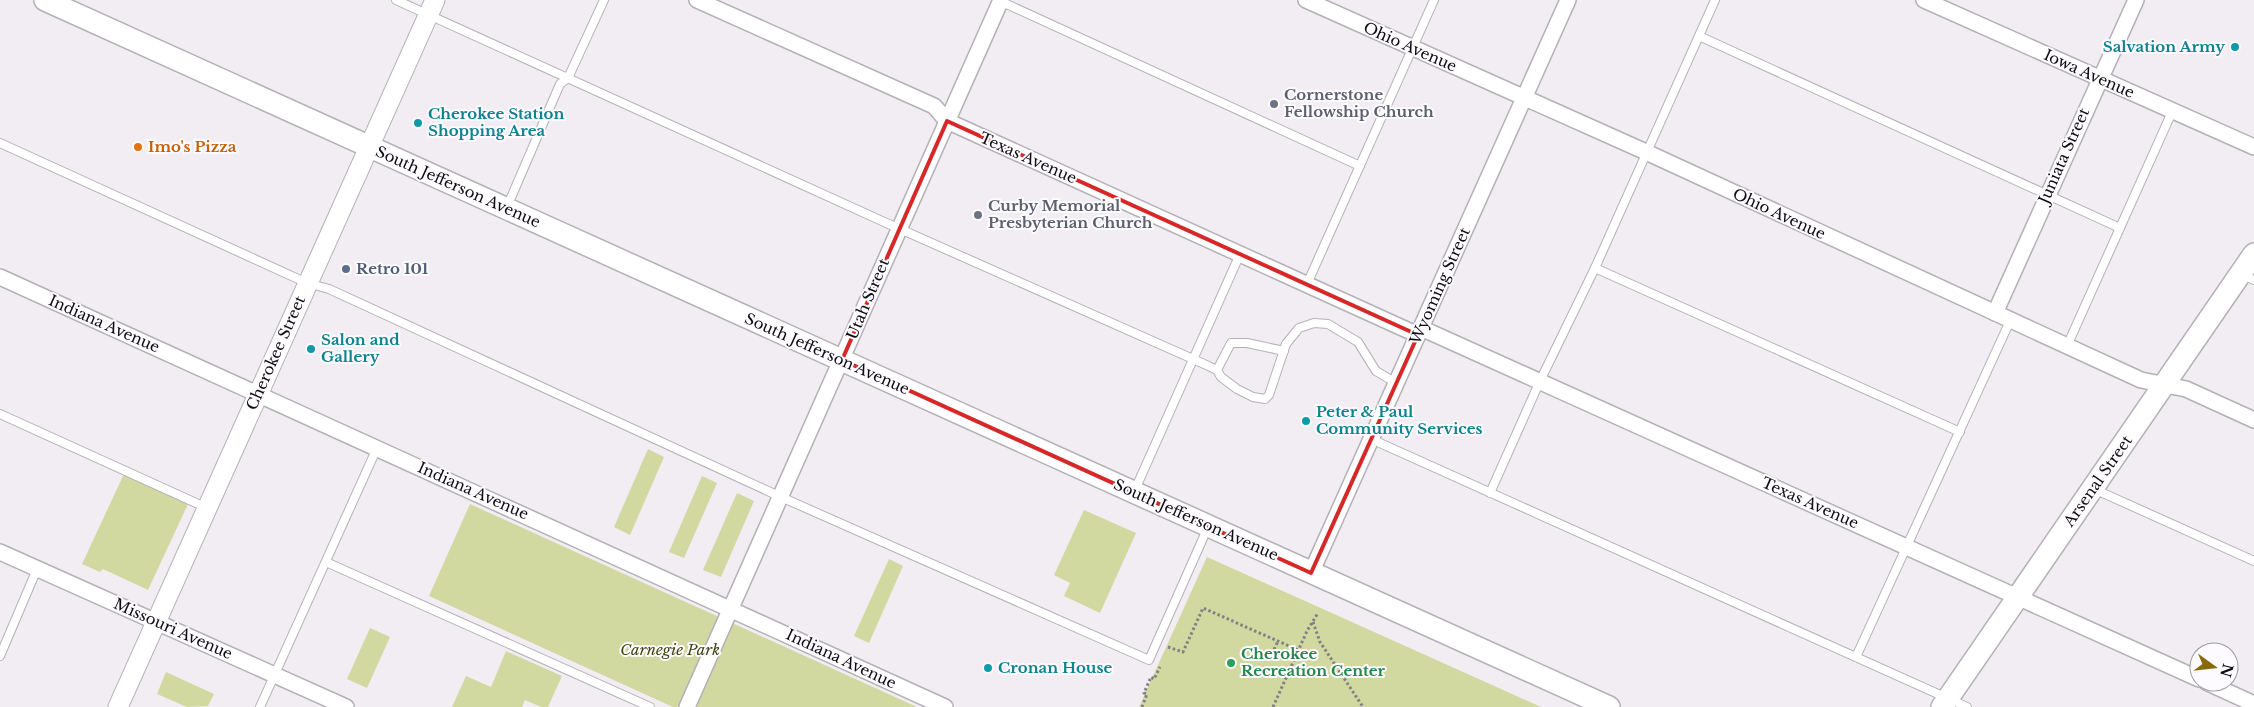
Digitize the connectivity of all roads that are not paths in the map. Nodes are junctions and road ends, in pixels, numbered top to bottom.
1 (45, 0) edge
2 (396, 0) edge
3 (604, 0) edge
4 (697, 0) edge
5 (1000, 0) edge
6 (1306, 0) edge
7 (1434, 0) edge
8 (1568, 0) edge
9 (1715, 0) edge
10 (1924, 0) edge
11 (2136, 0) edge
12 (432, 8) edge
13 (1699, 36) junction
14 (1412, 48) junction
15 (568, 78) junction
16 (2100, 78) junction
17 (1524, 98) junction
18 (2172, 112) junction
19 (946, 121) junction
20 (0, 143) edge
21 (369, 147) junction
22 (2254, 147) edge
23 (1646, 152) junction
24 (1360, 166) junction
25 (2046, 195) junction
26 (506, 209) junction
27 (898, 228) junction
28 (2120, 228) junction
29 (1240, 254) junction
30 (2254, 254) edge
31 (1595, 268) junction
32 (0, 277) edge
33 (2247, 277) edge
34 (307, 283) junction
35 (1307, 284) junction
36 (1995, 313) junction
37 (2010, 321) junction
38 (1420, 331) junction
39 (2067, 346) junction
40 (1284, 352) junction
41 (1193, 358) junction
42 (842, 360) junction
43 (1217, 370) junction
44 (1540, 381) junction
45 (1396, 383) junction
46 (2164, 385) junction
47 (258, 394) junction
48 (0, 414) edge
49 (2254, 420) edge
50 (1960, 432) junction
51 (1371, 439) junction
52 (377, 448) junction
53 (2093, 488) junction
54 (1134, 492) junction
55 (1490, 493) junction
56 (781, 496) junction
57 (207, 508) junction
58 (1209, 525) junction
59 (1907, 547) junction
60 (0, 552) edge
61 (2254, 561) edge
62 (326, 562) junction
63 (37, 569) junction
64 (1311, 573) junction
65 (2018, 597) junction
66 (731, 608) junction
67 (156, 622) junction
68 (0, 656) edge
69 (1856, 657) junction
70 (2189, 674) edge
71 (275, 675) junction
72 (2228, 692) edge
73 (1952, 704) edge
74 (2254, 704) edge
75 (118, 707) edge
76 (260, 707) edge
77 (346, 707) edge
78 (650, 707) edge
79 (687, 707) edge
80 (944, 707) edge
81 (1609, 707) edge

1 - 21 main road, South Jefferson Avenue
2 - 12 lane
3 - 15 lane
4 - 19 street, Texas Avenue
5 - 19 street, Utah Street
5 - 24 lane
6 - 14 street, Ohio Avenue
7 - 14 lane
8 - 17 street, Wyoming Street
9 - 13 lane
10 - 16 street, Iowa Avenue
11 - 16 street, Juniata Street
12 - 15 lane
12 - 21 street, Cherokee Street
13 - 23 lane
13 - 25 lane
14 - 17 street, Ohio Avenue
14 - 24 lane
15 - 26 lane
15 - 27 lane
16 - 18 street, Iowa Avenue
16 - 25 street, Juniata Street
17 - 23 street, Ohio Avenue
17 - 38 street, Wyoming Street
18 - 22 street, Iowa Avenue
18 - 28 lane
19 - 27 street, Utah Street
19 - 29 street, Texas Avenue
20 - 34 lane
21 - 26 main road, South Jefferson Avenue
21 - 34 street, Cherokee Street
23 - 31 lane
23 - 36 street, Ohio Avenue
24 - 35 lane
25 - 28 lane
25 - 36 street, Juniata Street
26 - 42 main road, South Jefferson Avenue
27 - 41 lane
27 - 42 street, Utah Street
28 - 39 lane
29 - 35 street, Texas Avenue
29 - 41 lane
30 - 33 main road, Arsenal Street
31 - 44 lane
31 - 50 lane
32 - 47 street, Indiana Avenue
33 - 46 main road, Arsenal Street
34 - 47 street, Cherokee Street
34 - 56 lane
35 - 38 street, Texas Avenue
36 - 37 street, Ohio Avenue
37 - 39 street, Ohio Avenue
37 - 50 lane
38 - 44 street, Texas Avenue
38 - 45 street, Wyoming Street
39 - 46 street, Ohio Avenue
40 - 43 lane
40 - 43 lane
40 - 45 lane
41 - 43 lane
41 - 54 lane
42 - 54 main road, South Jefferson Avenue
42 - 56 street, Utah Street
44 - 55 lane
44 - 59 street, Texas Avenue
45 - 51 street, Wyoming Street
46 - 49 street, Ohio Avenue
46 - 53 main road, Arsenal Street
47 - 52 street, Indiana Avenue
47 - 57 street, Cherokee Street
48 - 57 lane
50 - 59 lane
51 - 55 lane
51 - 64 street, Wyoming Street
52 - 62 lane
52 - 66 street, Indiana Avenue
53 - 61 lane
53 - 65 main road, Arsenal Street
54 - 58 main road, South Jefferson Avenue
55 - 69 lane
56 - 58 lane
56 - 66 street, Utah Street
57 - 67 street, Cherokee Street
58 - 64 main road, South Jefferson Avenue
59 - 65 street, Texas Avenue
59 - 69 lane
60 - 63 street, Missouri Avenue
62 - 71 lane
62 - 78 lane
63 - 67 street, Missouri Avenue
63 - 68 lane
64 - 81 main road, South Jefferson Avenue
65 - 70 street, Texas Avenue
65 - 73 main road, Arsenal Street
66 - 79 street, Utah Street
66 - 80 street, Indiana Avenue
67 - 71 street, Missouri Avenue
67 - 75 street, Cherokee Street
69 - 73 lane
71 - 76 lane
71 - 77 street, Missouri Avenue
72 - 74 street

